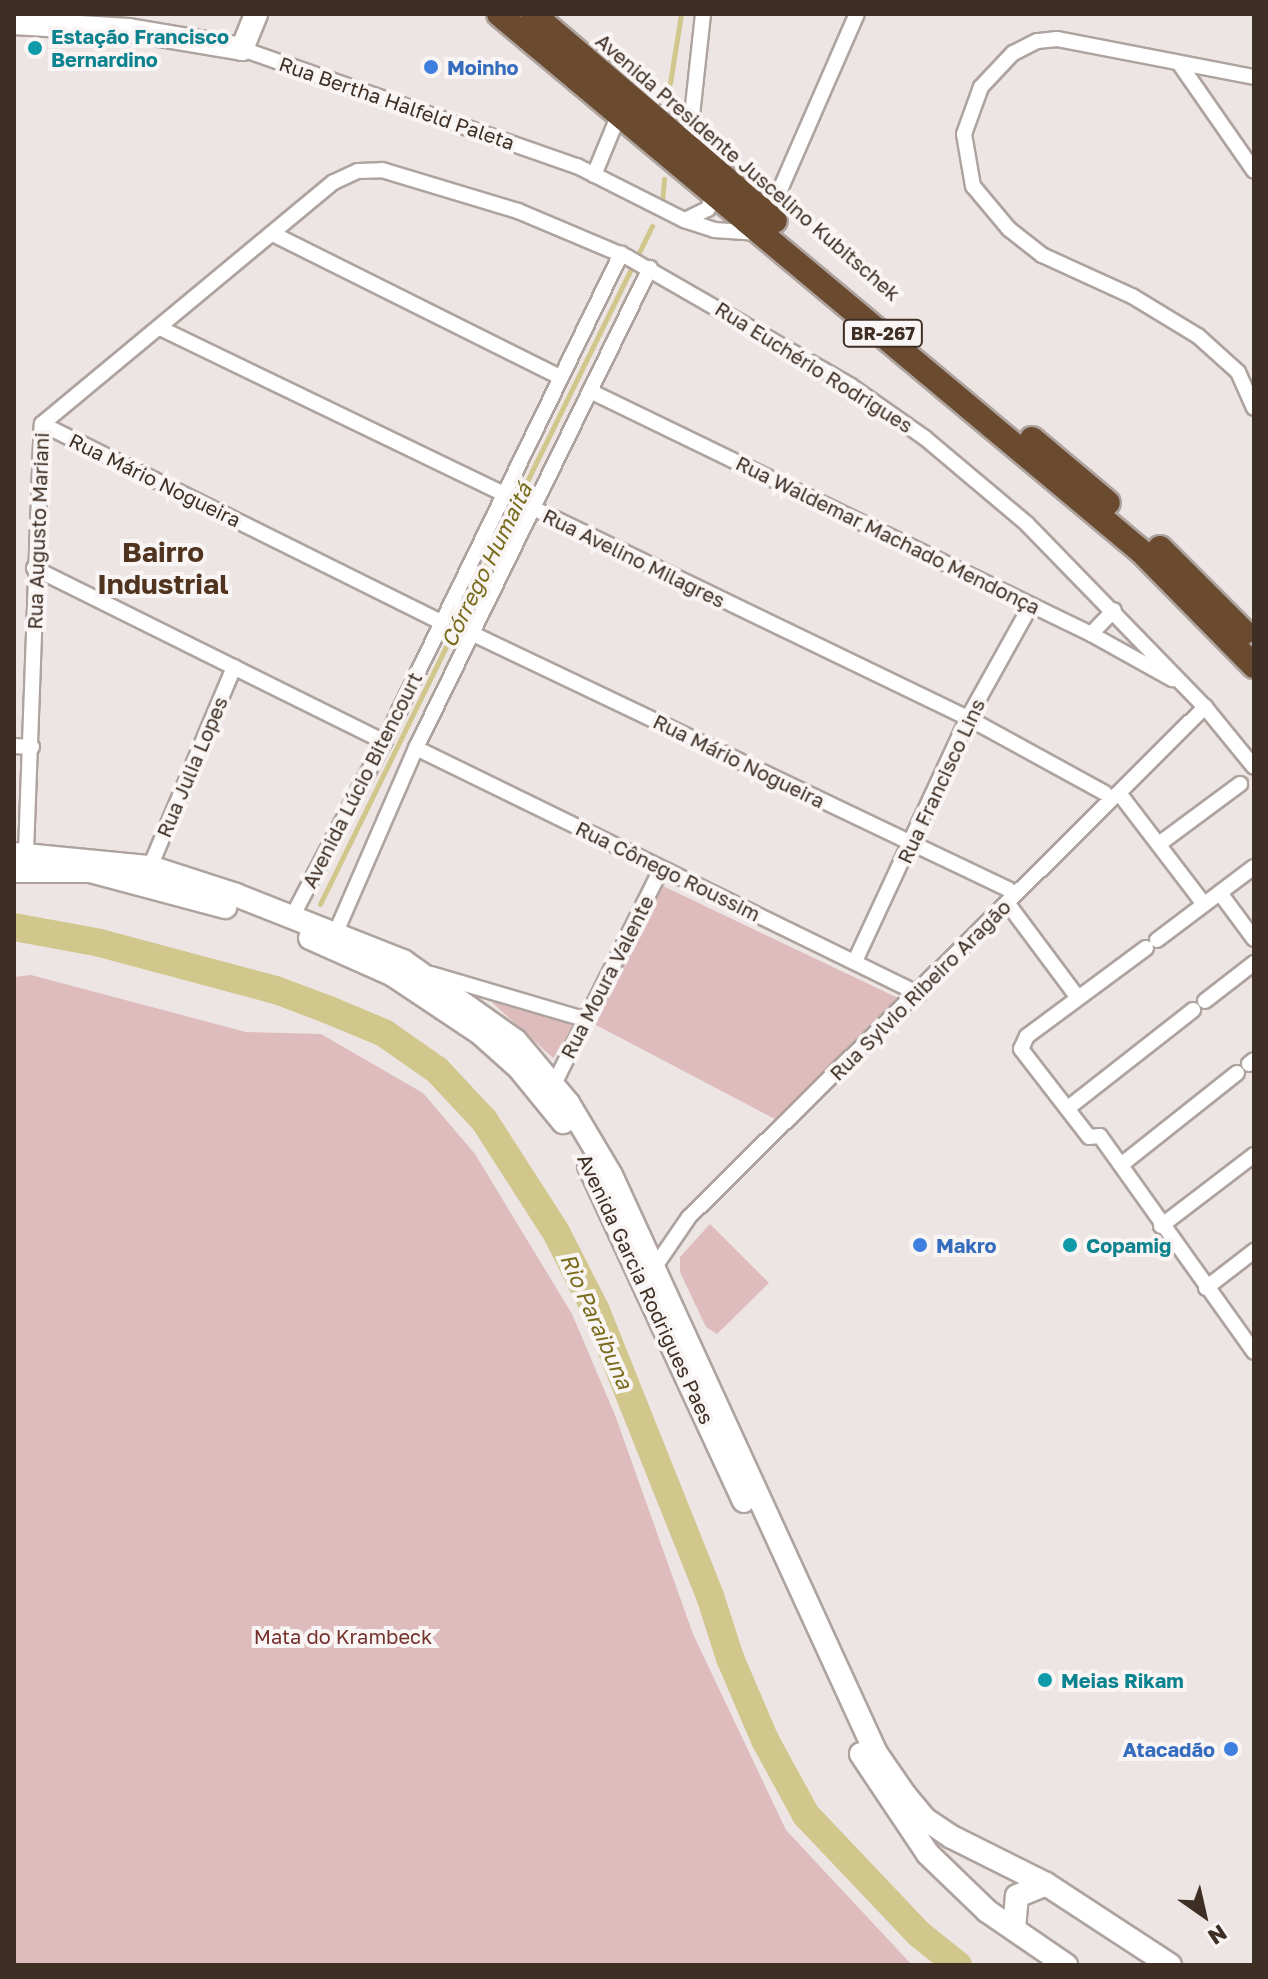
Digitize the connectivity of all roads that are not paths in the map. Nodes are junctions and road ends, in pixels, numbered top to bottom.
1 (256, 14) edge
2 (499, 14) edge
3 (533, 14) edge
4 (703, 14) edge
5 (857, 14) edge
6 (45, 19) edge
7 (14, 23) edge
8 (242, 49) junction
9 (1179, 63) junction
10 (1254, 77) edge
11 (621, 111) junction
12 (689, 143) junction
13 (358, 171) joint
14 (1254, 171) edge
15 (594, 175) junction
16 (717, 181) junction
17 (684, 220) junction
18 (768, 224) junction
19 (275, 235) junction
20 (624, 255) junction
21 (648, 267) junction
22 (160, 328) junction
23 (560, 377) junction
24 (590, 391) junction
25 (1254, 408) edge
26 (42, 424) junction
27 (505, 497) junction
28 (529, 508) junction
29 (34, 568) junction
30 (1031, 605) junction
31 (1114, 610) junction
32 (440, 622) junction
33 (471, 633) junction
34 (1091, 634) junction
35 (1254, 643) edge
36 (1254, 666) edge
37 (234, 667) junction
38 (1182, 685) junction
39 (1205, 707) junction
40 (968, 718) junction
41 (384, 742) junction
42 (14, 746) edge
43 (32, 747) junction
44 (416, 748) junction
45 (1254, 767) edge
46 (1240, 784) dead end
47 (1112, 793) junction
48 (912, 844) junction
49 (1159, 844) junction
50 (17, 860) edge
51 (150, 867) junction
52 (1254, 867) edge
53 (660, 871) junction
54 (1220, 893) junction
55 (1008, 896) junction
56 (1204, 904) junction
57 (255, 916) junction
58 (292, 917) junction
59 (336, 932) junction
60 (1254, 939) edge
61 (856, 959) junction
62 (1254, 963) edge
63 (413, 968) junction
64 (919, 994) junction
65 (1078, 998) junction
66 (584, 1019) junction
67 (506, 1057) junction
68 (1247, 1066) edge
69 (554, 1084) junction
70 (1068, 1108) junction
71 (1254, 1155) edge
72 (1121, 1165) junction
73 (1161, 1226) junction
74 (1254, 1251) edge
75 (648, 1274) junction
76 (1206, 1288) junction
77 (1254, 1352) edge
78 (1046, 1884) junction
79 (1014, 1929) junction
80 (1066, 1965) edge
81 (1170, 1965) edge

1 - 8 main road
2 - 11 highway, Avenida Presidente Juscelino Kubitschek / BR-267
3 - 12 highway, Avenida Presidente Juscelino Kubitschek / BR-267
4 - 12 street
5 - 18 street
6 - 7 main road, Rua Bertha Halfeld Paleta
6 - 8 main road, Rua Bertha Halfeld Paleta
8 - 15 street, Rua Bertha Halfeld Paleta
9 - 10 street
9 - 14 street
9 - 25 street
11 - 15 street
11 - 16 highway, Avenida Presidente Juscelino Kubitschek / BR-267
12 - 16 highway, Avenida Presidente Juscelino Kubitschek / BR-267
13 - 19 street, Rua Augusto Mariani
13 - 20 street, Rua Euchério Rodrigues
15 - 17 street, Rua Bertha Halfeld Paleta
16 - 17 street
16 - 18 highway, Avenida Presidente Juscelino Kubitschek / BR-267
17 - 18 street, Rua Bertha Halfeld Paleta
18 - 35 highway, Avenida Presidente Juscelino Kubitschek / BR-267
18 - 36 highway, Avenida Presidente Juscelino Kubitschek / BR-267
19 - 22 street, Rua Augusto Mariani
19 - 23 street
20 - 21 street, Rua Euchério Rodrigues
20 - 23 street, Avenida Lúcio Bitencourt
21 - 24 street, Avenida Lúcio Bitencourt
21 - 31 street, Rua Euchério Rodrigues
22 - 26 street, Rua Augusto Mariani
22 - 27 street, Rua Avelino Milagres
23 - 27 street, Avenida Lúcio Bitencourt
24 - 28 street, Avenida Lúcio Bitencourt
24 - 30 street, Rua Waldemar Machado Mendonça
26 - 29 street, Rua Augusto Mariani
26 - 32 street, Rua Mário Nogueira
27 - 28 street, Rua Avelino Milagres
27 - 32 street, Avenida Lúcio Bitencourt
28 - 33 street, Avenida Lúcio Bitencourt
28 - 40 street, Rua Avelino Milagres
29 - 37 street
29 - 43 street, Rua Augusto Mariani
30 - 34 street, Rua Waldemar Machado Mendonça
30 - 40 street, Rua Francisco Lins
31 - 34 street
31 - 38 street, Rua Euchério Rodrigues
32 - 41 street, Avenida Lúcio Bitencourt
33 - 44 street, Avenida Lúcio Bitencourt
33 - 48 street, Rua Mário Nogueira
34 - 38 street, Rua Waldemar Machado Mendonça
37 - 41 street
37 - 51 street, Rua Julia Lopes
38 - 39 street, Rua Euchério Rodrigues
39 - 45 street, Rua Euchério Rodrigues
39 - 47 street, Rua Sylvio Ribeiro Aragão
40 - 47 street, Rua Avelino Milagres
40 - 48 street, Rua Francisco Lins
41 - 58 street, Avenida Lúcio Bitencourt
42 - 43 street
43 - 50 street, Rua Augusto Mariani
44 - 53 street, Rua Cônego Roussim
44 - 59 street, Avenida Lúcio Bitencourt
46 - 49 street
47 - 49 street
47 - 55 street, Rua Sylvio Ribeiro Aragão
48 - 55 street, Rua Mário Nogueira
48 - 61 street, Rua Francisco Lins
49 - 56 street
50 - 51 main road, Avenida Garcia Rodrigues Paes
50 - 57 main road, Avenida Garcia Rodrigues Paes
51 - 58 main road, Avenida Garcia Rodrigues Paes
52 - 54 street
53 - 61 street, Rua Cônego Roussim
53 - 66 street, Rua Moura Valente
54 - 56 street
54 - 60 street
55 - 64 street, Rua Sylvio Ribeiro Aragão
55 - 65 street
56 - 65 street
57 - 59 main road
57 - 67 main road, Avenida Garcia Rodrigues Paes
58 - 59 main road, Avenida Garcia Rodrigues Paes
59 - 63 main road, Avenida Garcia Rodrigues Paes
61 - 64 street, Rua Cônego Roussim
62 - 70 street
63 - 66 street, Avenida Garcia Rodrigues Paes
63 - 69 main road, Avenida Garcia Rodrigues Paes
64 - 75 street, Rua Sylvio Ribeiro Aragão
65 - 70 street
66 - 69 street, Rua Moura Valente
67 - 69 main road
67 - 75 main road, Avenida Garcia Rodrigues Paes
68 - 72 street
69 - 75 main road, Avenida Garcia Rodrigues Paes
70 - 72 street
71 - 73 street
72 - 73 street
73 - 76 street
74 - 76 street
75 - 78 main road, Avenida Garcia Rodrigues Paes
75 - 79 main road, Avenida Garcia Rodrigues Paes
76 - 77 street
78 - 79 main road
78 - 81 main road, Avenida Garcia Rodrigues Paes
79 - 80 main road, Avenida Garcia Rodrigues Paes

